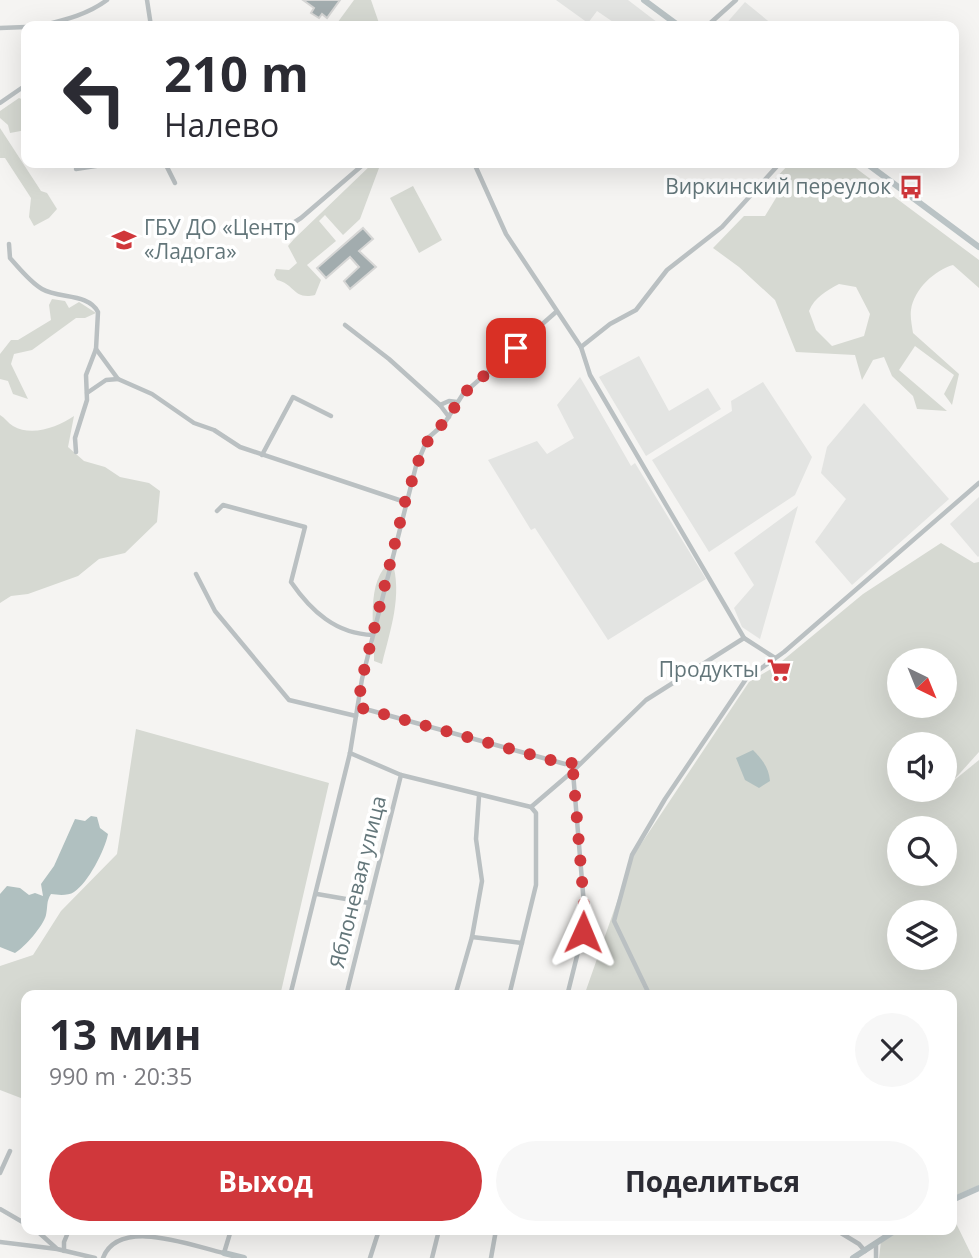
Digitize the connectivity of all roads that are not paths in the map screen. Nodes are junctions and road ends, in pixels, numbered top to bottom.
1 (107, 0) edge
2 (148, 0) edge
3 (644, 0) edge
4 (736, 0) edge
5 (60, 21) edge
6 (150, 21) edge
7 (672, 21) edge
8 (713, 21) edge
9 (21, 27) edge
10 (0, 28) edge
11 (21, 89) edge
12 (0, 103) edge
13 (82, 168) edge
14 (167, 168) edge
15 (359, 168) edge
16 (476, 168) edge
17 (775, 168) edge
18 (873, 168) edge
19 (76, 169) dead end
20 (175, 183) dead end
21 (276, 234) dead end
22 (9, 244) dead end
23 (979, 247) edge
24 (556, 312) junction
25 (345, 325) dead end
26 (581, 347) junction
27 (96, 349) junction
28 (118, 379) junction
29 (88, 393) junction
30 (457, 402) junction
31 (440, 405) junction
32 (331, 416) dead end
33 (449, 416) junction
34 (76, 453) dead end
35 (262, 455) junction
36 (979, 483) edge
37 (405, 502) junction
38 (217, 511) dead end
39 (196, 574) dead end
40 (373, 635) junction
41 (744, 638) junction
42 (775, 659) junction
43 (358, 707) junction
44 (356, 716) junction
45 (349, 753) junction
46 (579, 762) junction
47 (573, 771) junction
48 (401, 775) junction
49 (479, 796) junction
50 (531, 807) junction
51 (317, 894) junction
52 (369, 903) junction
53 (472, 937) junction
54 (522, 943) junction
55 (292, 990) edge
56 (347, 990) edge
57 (457, 990) edge
58 (510, 990) edge
59 (569, 990) edge
60 (647, 990) edge
61 (10, 1151) dead end
62 (0, 1173) edge
63 (979, 1188) edge
64 (957, 1198) edge
65 (0, 1209) edge
66 (21, 1221) edge
67 (42, 1235) edge
68 (67, 1235) edge
69 (230, 1235) edge
70 (377, 1235) edge
71 (438, 1235) edge
72 (495, 1235) edge
73 (843, 1235) edge
74 (889, 1235) edge
75 (0, 1241) edge
76 (876, 1244) junction
77 (57, 1249) junction
78 (64, 1251) junction
79 (865, 1251) junction
80 (224, 1253) junction
81 (95, 1258) edge
82 (103, 1258) edge
83 (244, 1258) edge
84 (370, 1258) edge
85 (432, 1258) edge
86 (491, 1258) edge
87 (853, 1258) edge
88 (876, 1258) edge

1 - 5 street
2 - 6 street
3 - 7 main road
4 - 8 street
9 - 10 street
11 - 12 street
13 - 19 street
14 - 20 street
15 - 21 street
16 - 24 street
17 - 26 street
18 - 23 main road
22 - 27 street
24 - 26 street
24 - 30 street
25 - 31 street
26 - 41 street
27 - 28 street
27 - 29 street
28 - 29 street
28 - 35 street
29 - 34 street
30 - 31 street
30 - 33 street
31 - 33 street
32 - 35 street
33 - 37 street
35 - 37 street
36 - 42 street
37 - 40 street
38 - 40 street
39 - 44 street
40 - 43 street
41 - 42 street
41 - 46 street
42 - 60 street
43 - 44 street
43 - 46 street
44 - 45 street
45 - 48 street
45 - 51 street
46 - 47 street
47 - 50 street
47 - 59 street
48 - 49 street
48 - 52 street, Яблоневая улица
49 - 50 street
49 - 53 street
50 - 54 street
51 - 52 street
51 - 55 street
52 - 56 street, Яблоневая улица
53 - 54 street
53 - 57 street
54 - 58 street
61 - 62 street
63 - 64 main road
65 - 66 street
67 - 77 street
68 - 78 street
69 - 80 street
70 - 84 street
71 - 85 street
72 - 86 street
73 - 79 street
74 - 76 main road
75 - 77 street
76 - 79 main road
76 - 88 street
77 - 78 street
78 - 81 street
79 - 87 main road
80 - 82 street
80 - 83 main road

